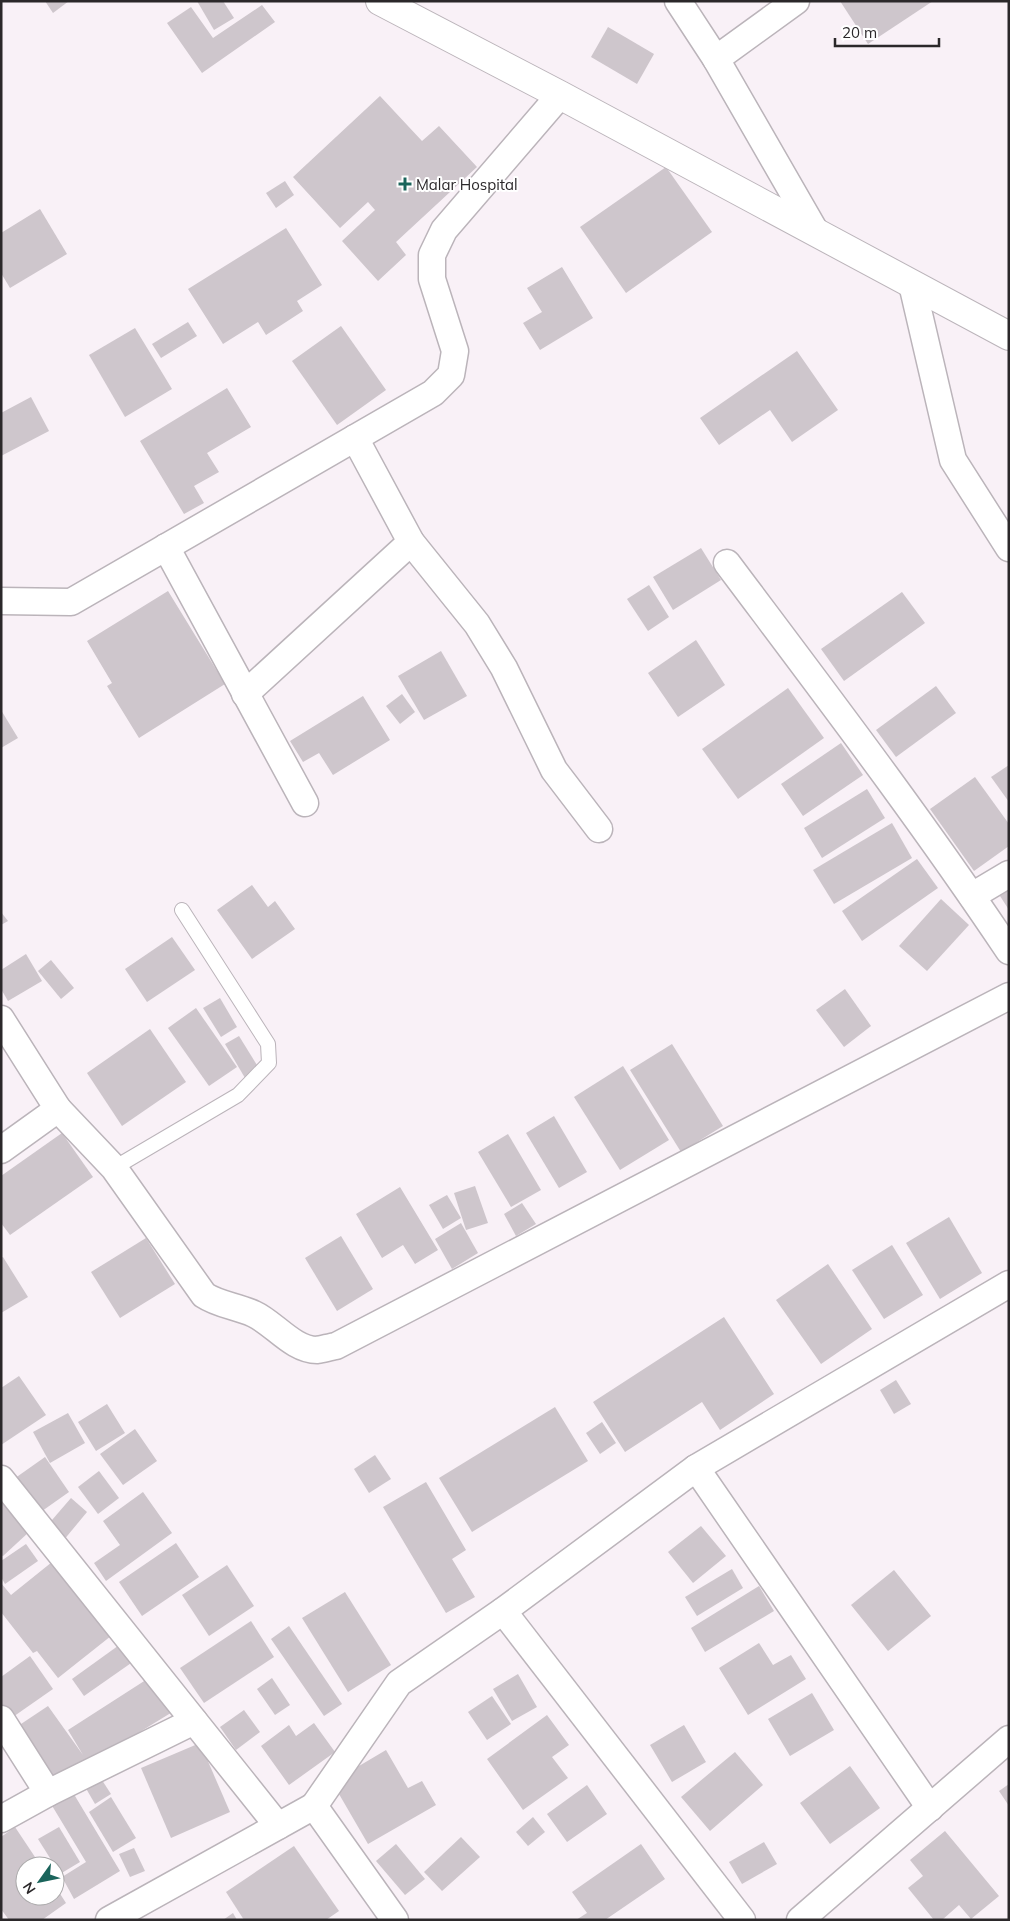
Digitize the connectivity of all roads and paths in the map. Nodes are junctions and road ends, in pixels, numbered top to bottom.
1 (380, 1) edge
2 (678, 1) edge
3 (796, 1) edge
4 (716, 59) junction
5 (560, 95) junction
6 (815, 231) junction
7 (912, 284) junction
8 (1009, 336) edge
9 (355, 438) junction
10 (411, 542) junction
11 (166, 547) junction
12 (1009, 548) edge
13 (727, 563) dead end
14 (1, 601) edge
15 (245, 694) junction
16 (305, 803) dead end
17 (598, 829) dead end
18 (1009, 874) edge
19 (972, 896) junction
20 (182, 910) dead end
21 (1009, 951) edge
22 (1009, 996) edge
23 (1, 1019) edge
24 (58, 1109) junction
25 (1, 1150) edge
26 (114, 1168) junction
27 (1009, 1284) edge
28 (696, 1468) junction
29 (1, 1479) edge
30 (503, 1611) junction
31 (1, 1719) edge
32 (194, 1721) junction
33 (1009, 1739) edge
34 (48, 1793) junction
35 (314, 1806) junction
36 (930, 1808) junction
37 (1, 1819) edge
38 (278, 1826) junction
39 (109, 1920) edge
40 (395, 1920) edge
41 (742, 1920) edge
42 (800, 1920) edge

1 - 5 street
2 - 4 street
3 - 4 street
4 - 6 street
5 - 6 street
5 - 9 street
6 - 7 street
7 - 8 street
7 - 12 street
9 - 10 street
9 - 11 street
10 - 15 street
10 - 17 street
11 - 14 street
11 - 15 street
13 - 19 street
15 - 16 street
18 - 19 street
19 - 21 street
20 - 26 lane
22 - 26 street
23 - 24 street
24 - 25 street
24 - 26 street
27 - 28 street
28 - 30 street
28 - 36 street
29 - 32 street
30 - 35 street
30 - 41 street
31 - 34 street
32 - 34 street
32 - 38 street
33 - 36 street
34 - 37 street
35 - 38 street
35 - 40 street
36 - 42 street
38 - 39 street

